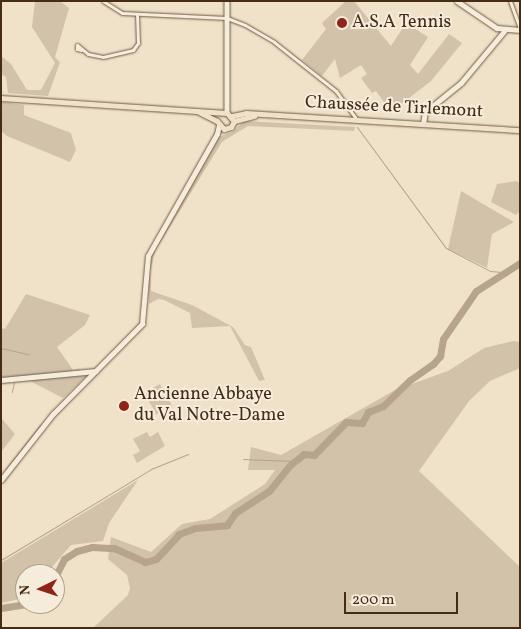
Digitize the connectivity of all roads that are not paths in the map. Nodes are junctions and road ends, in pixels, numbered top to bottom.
1 (102, 1) edge
2 (227, 1) edge
3 (457, 1) edge
4 (510, 1) edge
5 (137, 15) junction
6 (227, 18) junction
7 (520, 29) edge
8 (506, 30) junction
9 (81, 50) dead end
10 (1, 98) edge
11 (193, 110) junction
12 (220, 114) junction
13 (231, 116) junction
14 (357, 120) junction
15 (218, 123) junction
16 (423, 124) junction
17 (224, 129) junction
18 (520, 130) edge
19 (217, 134) junction
20 (96, 372) junction
21 (1, 380) edge
22 (1, 480) edge

1 - 5 street
2 - 6 main road
3 - 8 main road
4 - 7 street
5 - 6 street
5 - 9 street
6 - 13 main road
6 - 14 street
7 - 8 main road
8 - 16 main road
10 - 11 main road, Chaussée de Tirlemont
11 - 12 main road, Chaussée de Tirlemont
11 - 15 main road, Chaussée de Tirlemont
12 - 13 main road, Chaussée de Tirlemont
12 - 15 main road
13 - 14 main road, Chaussée de Tirlemont
13 - 17 main road, Chaussée de Tirlemont
14 - 16 main road, Chaussée de Tirlemont
15 - 17 main road, Chaussée de Tirlemont
15 - 19 main road
16 - 18 main road, Chaussée de Tirlemont
17 - 19 main road
19 - 20 main road
20 - 21 main road
20 - 22 main road

